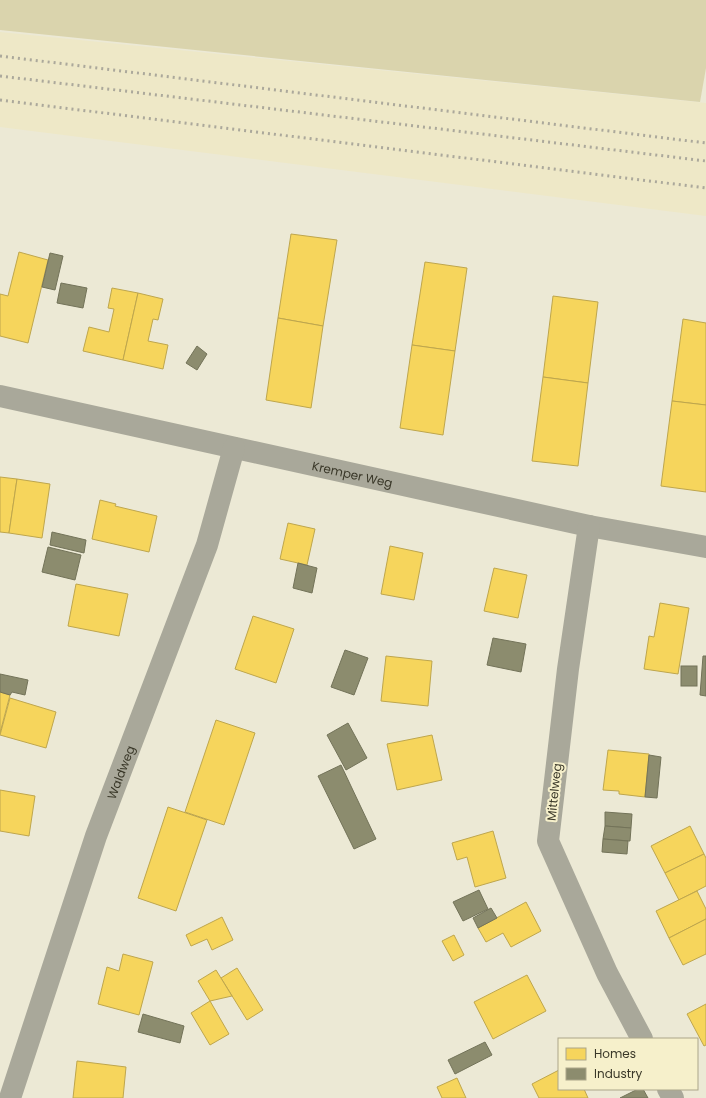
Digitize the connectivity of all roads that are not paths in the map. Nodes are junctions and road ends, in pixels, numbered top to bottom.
1 (0, 396) edge
2 (234, 448) junction
3 (589, 526) junction
4 (706, 547) edge
5 (641, 1038) edge
6 (10, 1098) edge

1 - 2 street, Kremper Weg
2 - 3 street, Kremper Weg
2 - 6 street, Waldweg
3 - 4 street, Kremper Weg
3 - 5 street, Mittelweg

